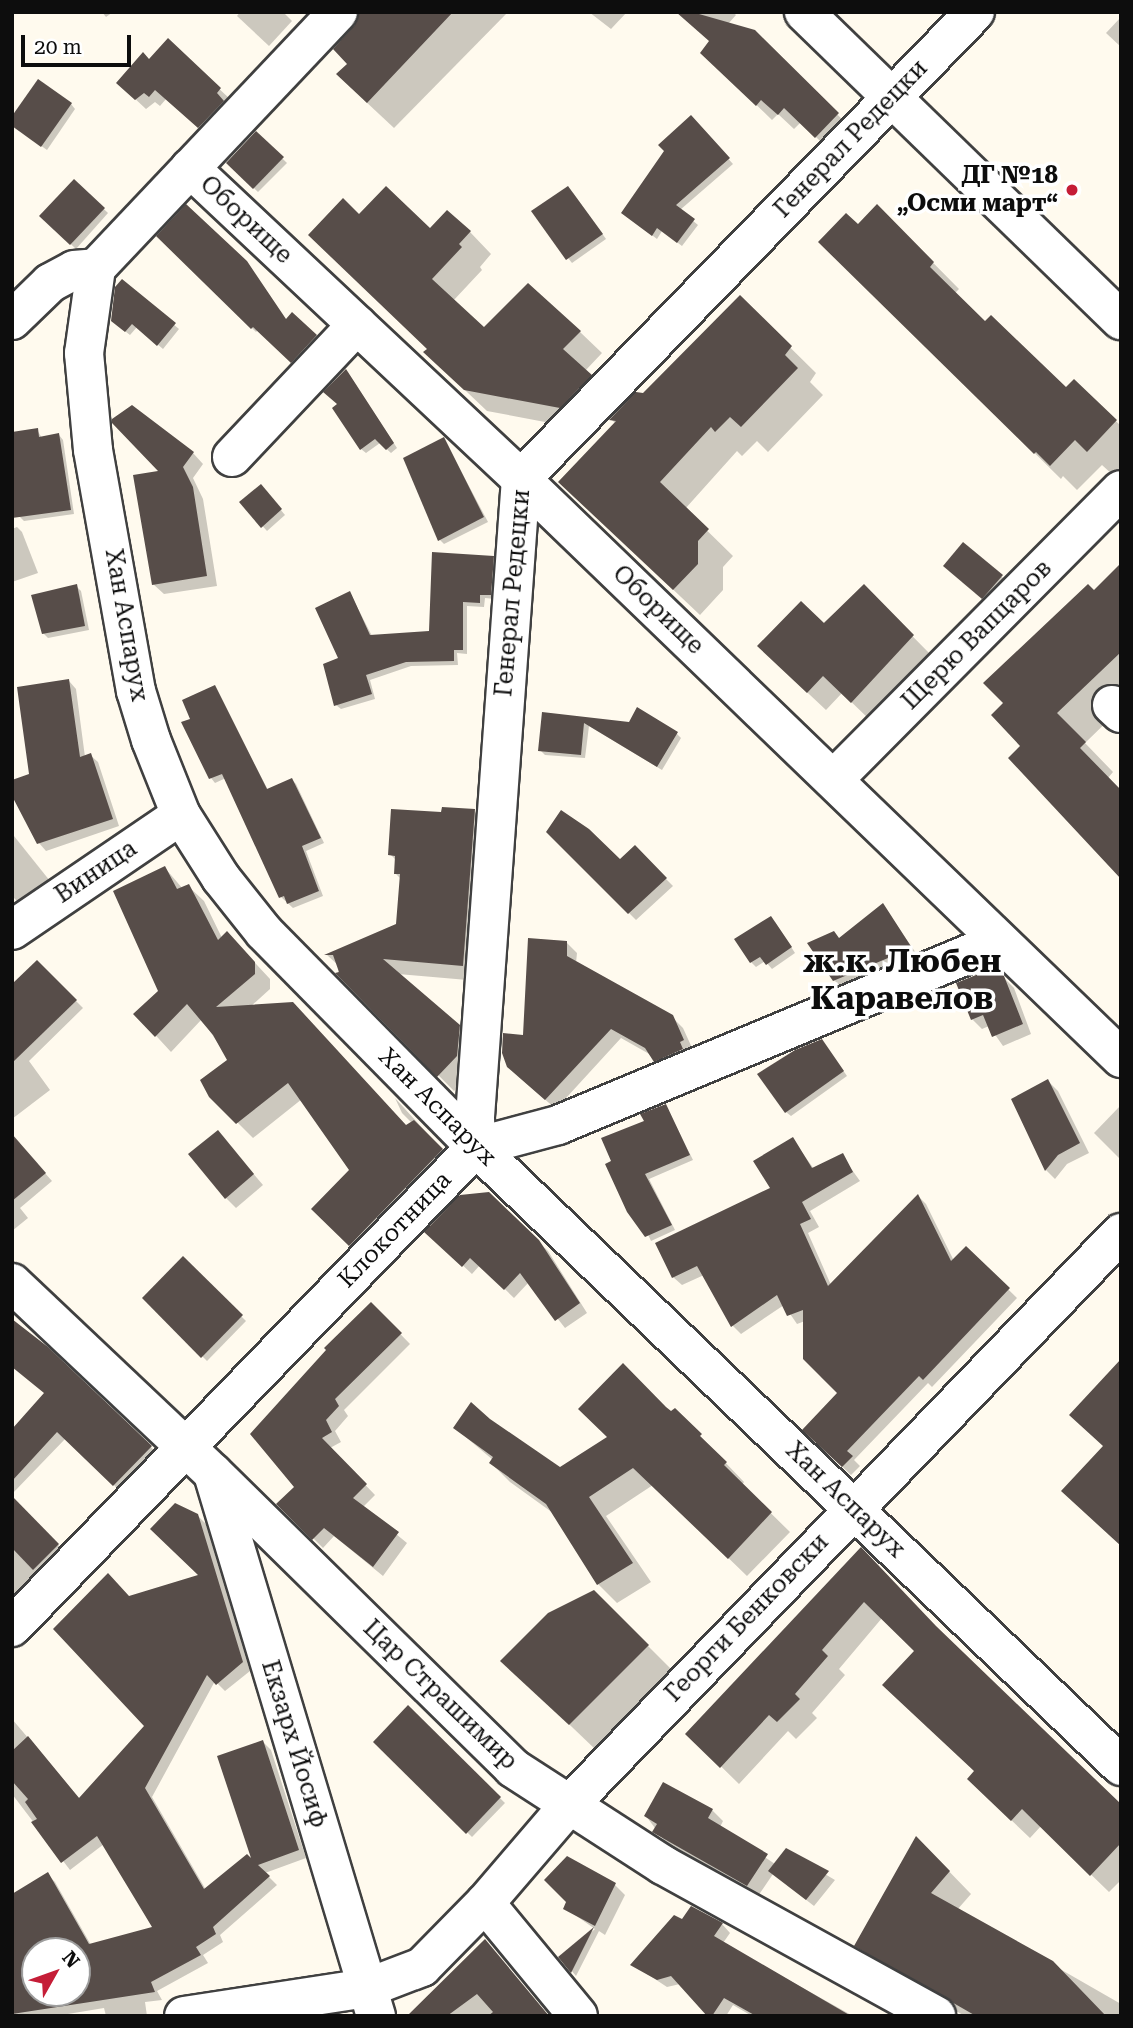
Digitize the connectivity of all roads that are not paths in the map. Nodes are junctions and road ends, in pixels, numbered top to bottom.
1 (338, 12) edge
2 (804, 12) edge
3 (975, 12) edge
4 (891, 97) junction
5 (190, 167) junction
6 (96, 268) junction
7 (12, 320) edge
8 (1121, 320) edge
9 (357, 325) junction
10 (232, 457) dead end
11 (521, 479) junction
12 (1121, 490) edge
13 (834, 779) junction
14 (181, 815) junction
15 (12, 930) edge
16 (998, 942) junction
17 (1121, 1058) edge
18 (476, 1147) junction
19 (1121, 1233) edge
20 (12, 1283) edge
21 (200, 1459) junction
22 (853, 1508) junction
23 (12, 1627) edge
24 (1121, 1766) edge
25 (569, 1805) junction
26 (485, 1903) junction
27 (372, 2002) edge
28 (184, 2016) edge
29 (578, 2016) edge
30 (936, 2016) edge

1 - 5 street
2 - 4 street
3 - 4 street, Генерал Редецки
4 - 8 street
4 - 11 street, Генерал Редецки
5 - 6 street
5 - 9 street, Оборище
6 - 7 street
6 - 14 street, Хан Аспарух
9 - 10 street
9 - 11 street, Оборище
11 - 13 street, Оборище
11 - 18 street, Генерал Редецки
12 - 13 street, Щерю Вапцаров
13 - 16 street, Оборище
14 - 15 street, Виница
14 - 18 street, Хан Аспарух
16 - 17 street, Оборище
16 - 18 street
18 - 21 street, Клокотница
18 - 22 street, Хан Аспарух
19 - 22 street, Георги Бенковски
20 - 21 street, Цар Страшимир
21 - 23 street, Клокотница
21 - 25 street, Цар Страшимир
21 - 27 street, Екзарх Йосиф
22 - 24 street, Хан Аспарух
22 - 25 street, Георги Бенковски
25 - 26 street, Георги Бенковски
25 - 30 street, Цар Страшимир
26 - 27 street, Георги Бенковски
26 - 29 street
27 - 28 street, Георги Бенковски

